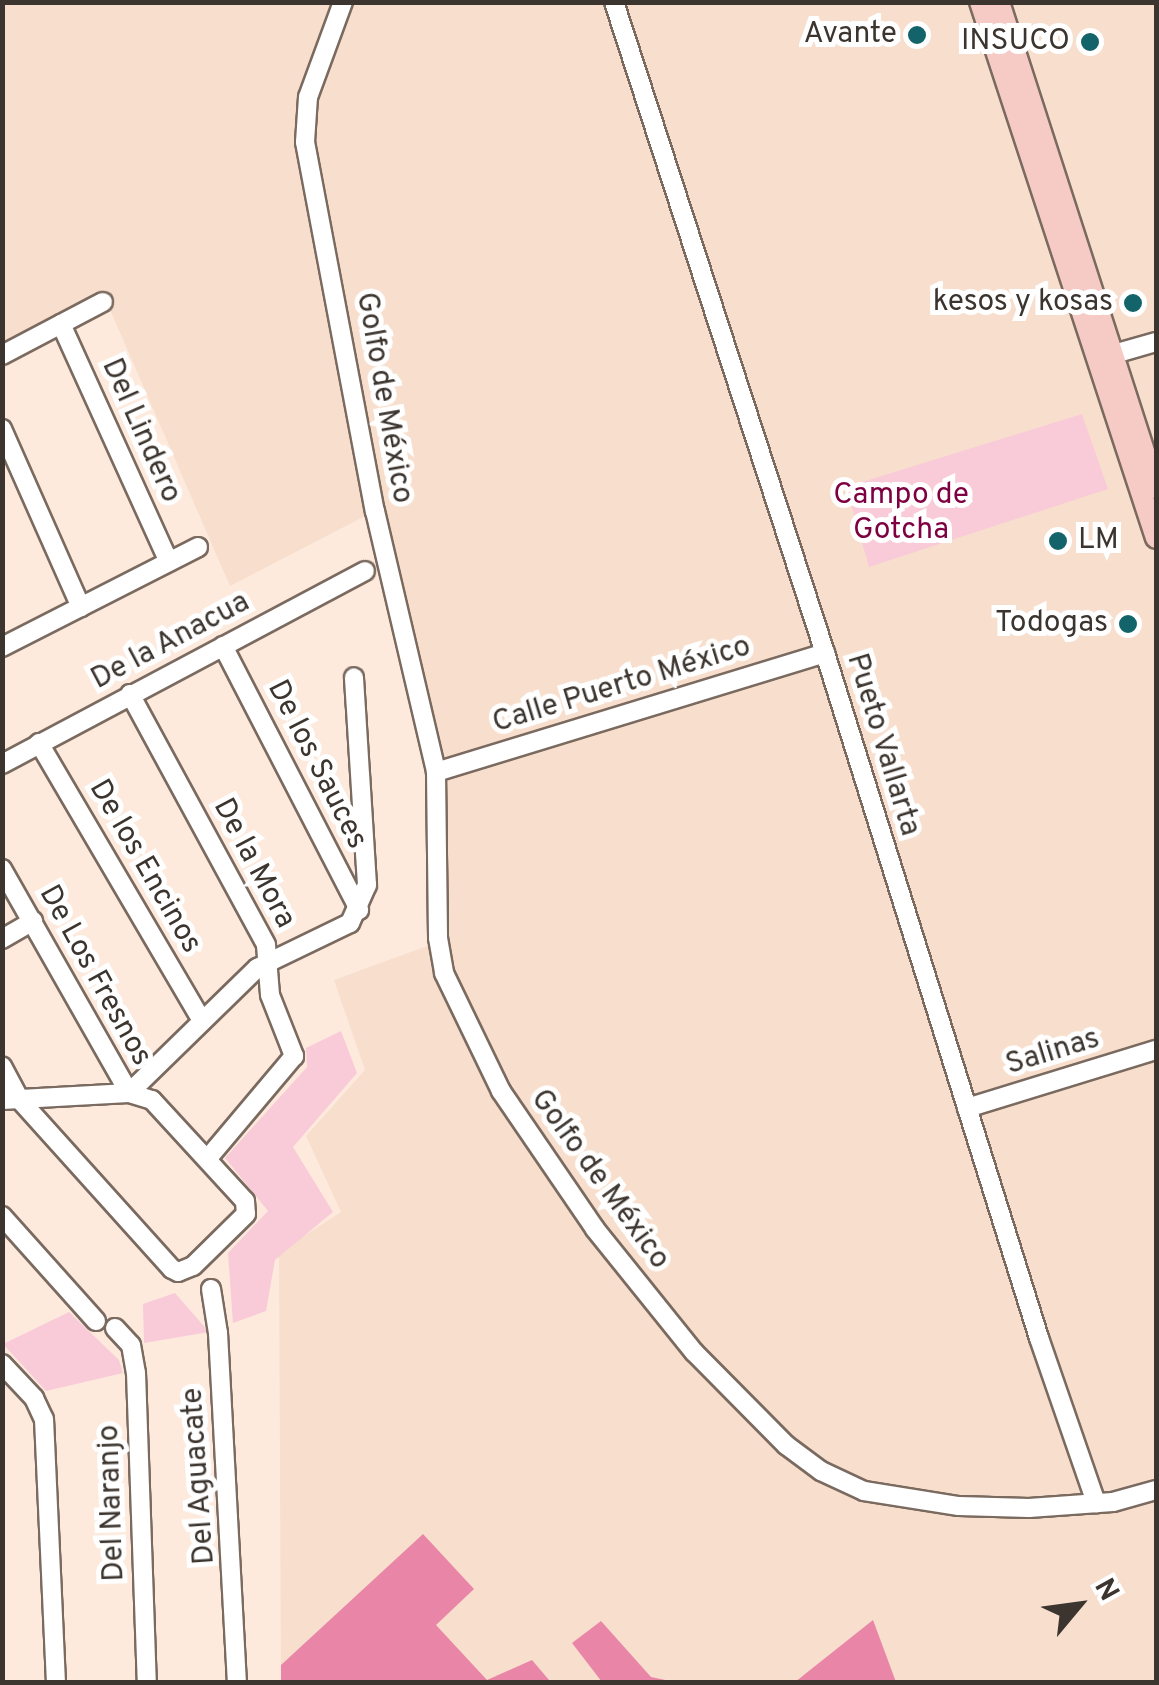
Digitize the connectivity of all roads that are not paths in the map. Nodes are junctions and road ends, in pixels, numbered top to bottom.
1 (343, 2) edge
2 (614, 2) edge
3 (980, 2) edge
4 (999, 2) edge
5 (103, 302) dead end
6 (61, 324) junction
7 (1156, 342) edge
8 (1114, 354) junction
9 (2, 355) edge
10 (2, 428) edge
11 (1156, 488) edge
12 (1156, 538) edge
13 (198, 547) dead end
14 (170, 562) junction
15 (366, 570) dead end
16 (81, 607) junction
17 (223, 646) junction
18 (2, 647) edge
19 (825, 653) junction
20 (354, 677) dead end
21 (130, 694) junction
22 (39, 743) junction
23 (2, 764) edge
24 (436, 772) junction
25 (2, 869) edge
26 (360, 910) junction
27 (33, 921) junction
28 (2, 939) edge
29 (270, 960) junction
30 (200, 1019) junction
31 (1156, 1050) edge
32 (2, 1066) edge
33 (129, 1093) junction
34 (11, 1100) edge
35 (966, 1108) junction
36 (208, 1158) junction
37 (2, 1216) edge
38 (212, 1289) dead end
39 (96, 1320) dead end
40 (116, 1328) dead end
41 (2, 1364) edge
42 (1156, 1490) edge
43 (1096, 1504) junction
44 (56, 1682) edge
45 (147, 1682) edge
46 (237, 1682) edge

1 - 24 street, Golfo de México
2 - 19 street, Pueto Vallarta
3 - 12 main road
4 - 8 main road
5 - 6 street
6 - 9 street
6 - 14 street, Del Lindero
7 - 8 street
8 - 11 main road
10 - 16 street
13 - 14 street
14 - 16 street
15 - 17 street, De la Anacua
16 - 18 street
17 - 21 street, De la Anacua
17 - 26 street, De los Sauces
19 - 24 street, Calle Puerto México
19 - 35 street, Pueto Vallarta
20 - 26 street
21 - 22 street, De la Anacua
21 - 29 street, De la Mora
22 - 23 street, De la Anacua
22 - 30 street, De los Encinos
24 - 43 street, Golfo de México
25 - 27 street, De Los Fresnos
26 - 29 street
27 - 28 street
27 - 33 street, De Los Fresnos
29 - 30 street
29 - 36 street, De la Mora
30 - 33 street
31 - 35 street, Salinas
32 - 34 street
33 - 34 street
33 - 36 street, De Los Fresnos
34 - 36 street, De Los Fresnos
35 - 43 street, Pueto Vallarta
37 - 39 street
38 - 46 street, Del Aguacate
40 - 45 street, Del Naranjo
41 - 44 street
42 - 43 street, Golfo de México

